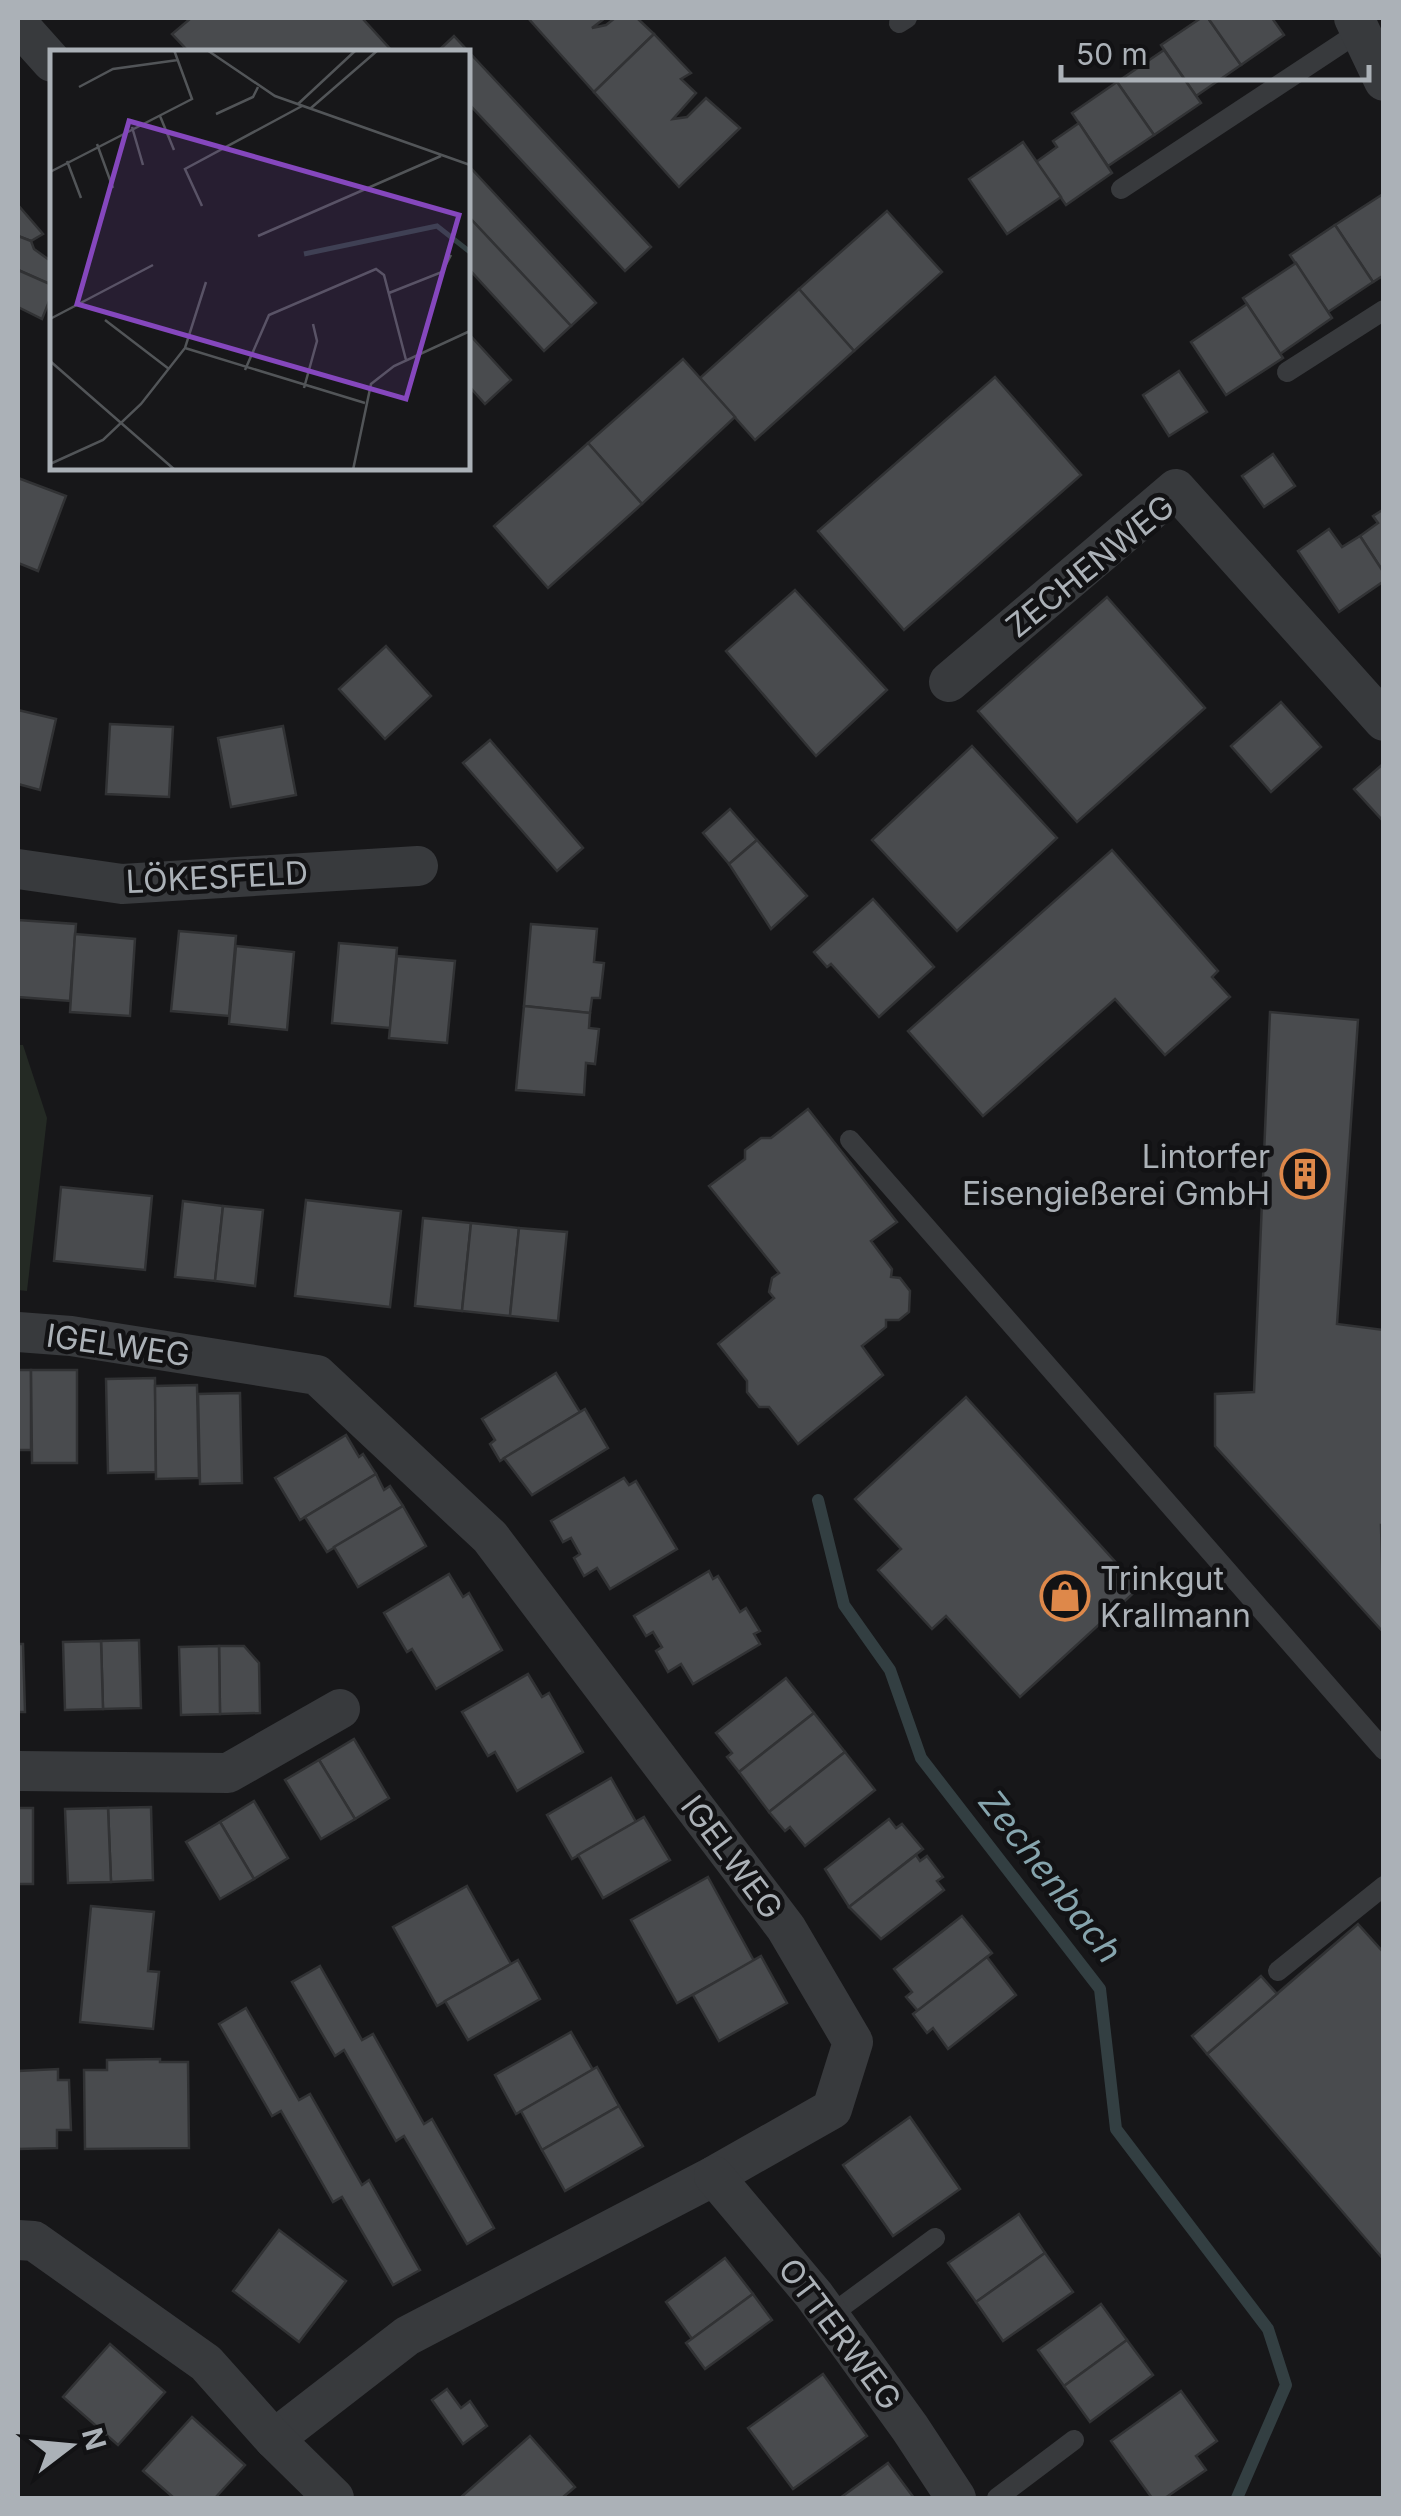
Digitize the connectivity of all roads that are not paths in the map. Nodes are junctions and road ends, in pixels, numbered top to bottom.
1 (18, 24) edge
2 (1358, 24) edge
3 (50, 60) edge
4 (1384, 81) edge
5 (1121, 189) dead end
6 (1384, 310) edge
7 (1286, 372) dead end
8 (950, 682) dead end
9 (1384, 721) edge
10 (418, 866) dead end
11 (18, 869) edge
12 (850, 1140) dead end
13 (18, 1332) edge
14 (340, 1709) dead end
15 (1384, 1750) edge
16 (18, 1771) edge
17 (1384, 1886) edge
18 (1278, 1972) dead end
19 (714, 2176) junction
20 (936, 2238) dead end
21 (18, 2240) edge
22 (829, 2316) junction
23 (274, 2439) junction
24 (1074, 2440) dead end
25 (334, 2498) edge
26 (956, 2498) edge
27 (996, 2498) edge

1 - 3 street
2 - 4 street
2 - 5 lane
6 - 7 lane
8 - 9 street, ZECHENWEG
10 - 11 street, LÖKESFELD
12 - 15 lane
13 - 19 street, IGELWEG
14 - 16 street
17 - 18 lane
19 - 22 street, OTTERWEG
19 - 23 street, IGELWEG
20 - 22 lane
21 - 23 street
22 - 26 street, OTTERWEG
23 - 25 street
24 - 27 lane

